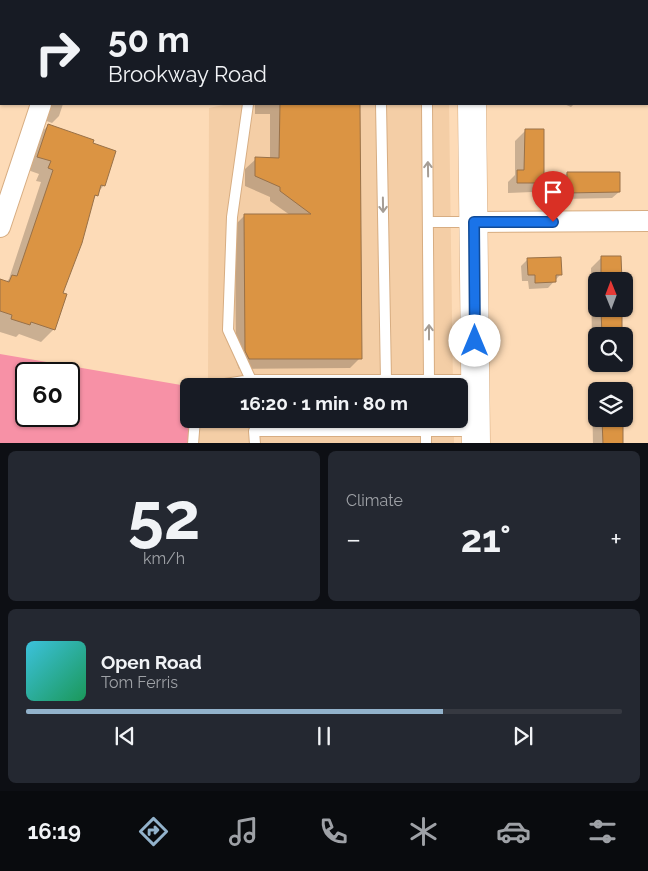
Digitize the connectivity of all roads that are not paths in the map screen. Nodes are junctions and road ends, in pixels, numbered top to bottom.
1 (41, 105) edge
2 (248, 105) edge
3 (381, 105) edge
4 (427, 105) edge
5 (472, 105) edge
6 (648, 221) edge
7 (429, 222) junction
8 (474, 222) junction
9 (0, 227) edge
10 (250, 378) edge
11 (386, 378) edge
12 (429, 378) edge
13 (468, 380) edge
14 (475, 380) junction
15 (194, 428) edge
16 (426, 431) junction
17 (476, 437) edge
18 (193, 443) edge
19 (255, 443) edge
20 (426, 443) edge

1 - 9 street
2 - 10 lane
3 -> 11 lane
7 -> 4 lane
5 - 8 main road
6 - 8 street
7 - 8 lane
12 -> 7 lane
8 - 14 main road
13 - 14 lane
14 - 17 main road
15 - 18 lane
16 - 17 lane
16 - 19 lane
16 - 20 lane

